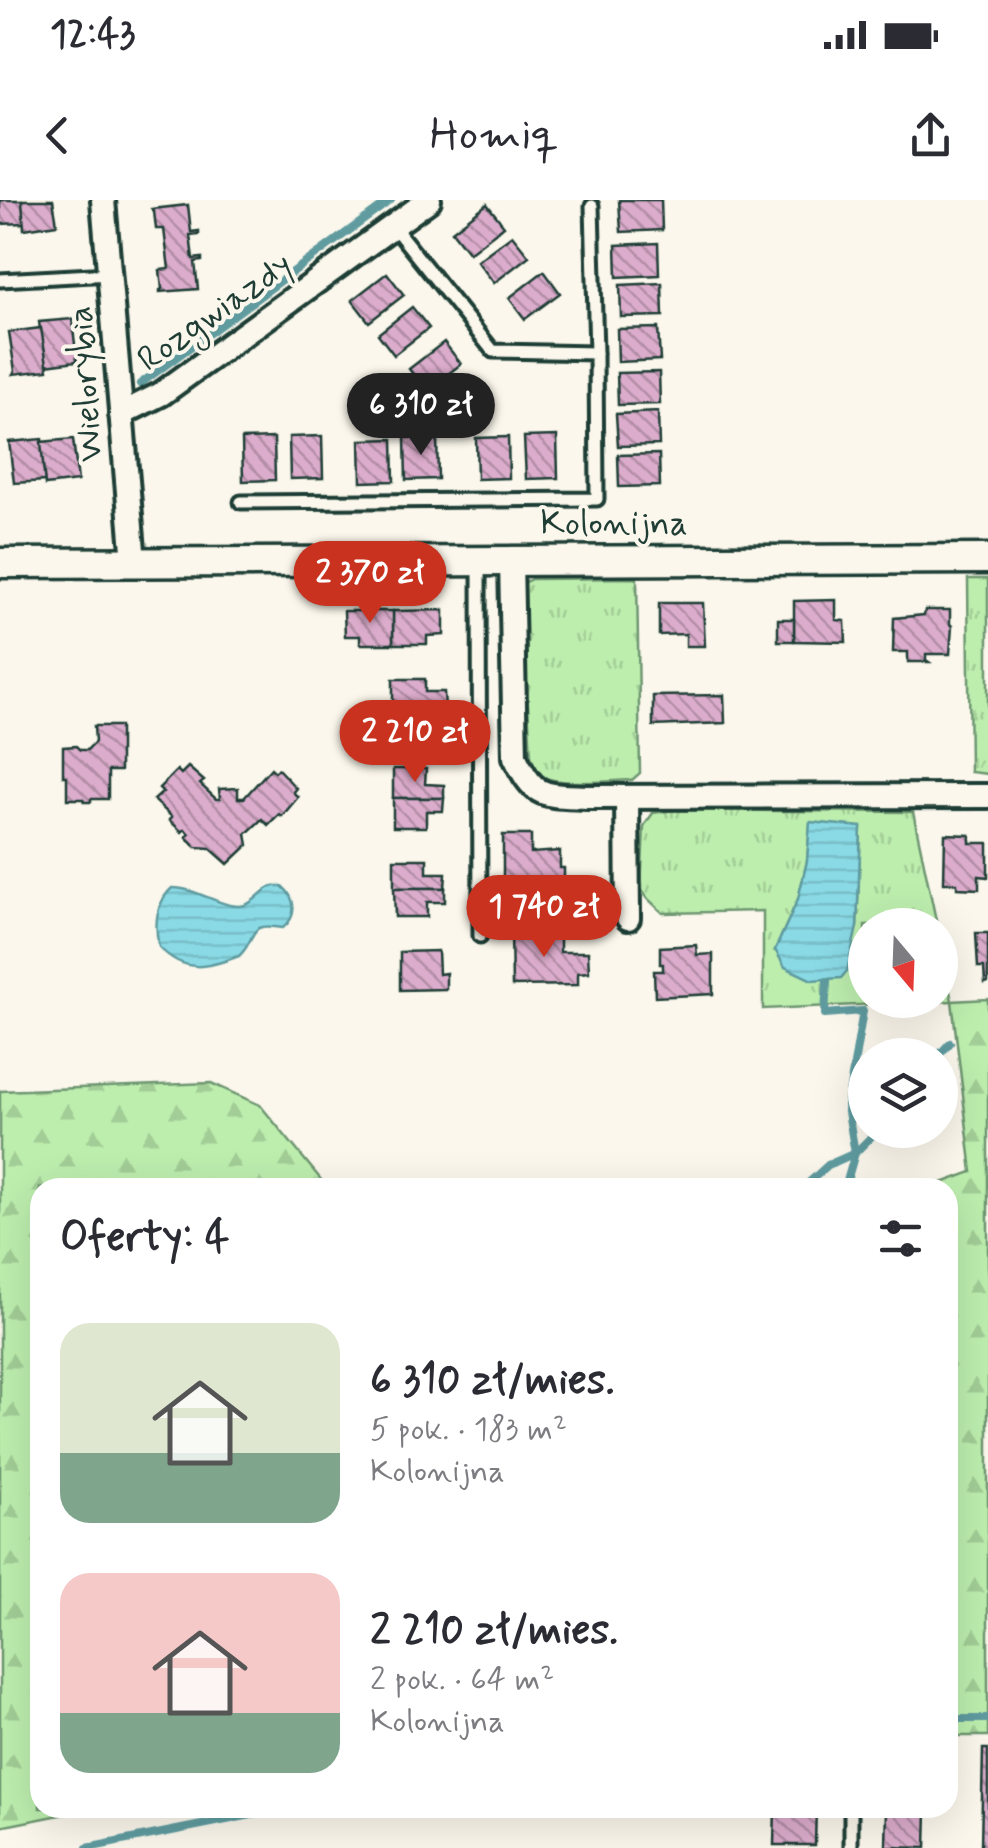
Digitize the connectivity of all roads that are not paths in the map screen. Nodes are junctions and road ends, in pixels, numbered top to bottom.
1 (103, 200) edge
2 (430, 200) edge
3 (592, 206) dead end
4 (393, 226) junction
5 (111, 274) junction
6 (0, 280) edge
7 (596, 353) junction
8 (121, 414) junction
9 (241, 502) dead end
10 (988, 559) edge
11 (479, 560) junction
12 (511, 560) junction
13 (0, 562) edge
14 (134, 562) junction
15 (988, 796) edge
16 (627, 797) junction
17 (628, 918) dead end
18 (480, 936) dead end
19 (851, 1818) edge
20 (850, 1848) edge

1 - 5 street, Wielorybia
2 - 4 street, Rozgwiazdy
3 - 7 lane
4 - 7 lane
4 - 8 street, Rozgwiazdy
5 - 6 lane
5 - 8 street, Wielorybia
7 - 9 lane
8 - 14 street, Wielorybia
10 - 12 street, Kolonijna
11 - 12 street, Kolonijna
11 - 14 street, Kolonijna
11 - 18 lane
12 - 16 street
13 - 14 street, Kolonijna
15 - 16 street
16 - 17 street
19 - 20 lane

